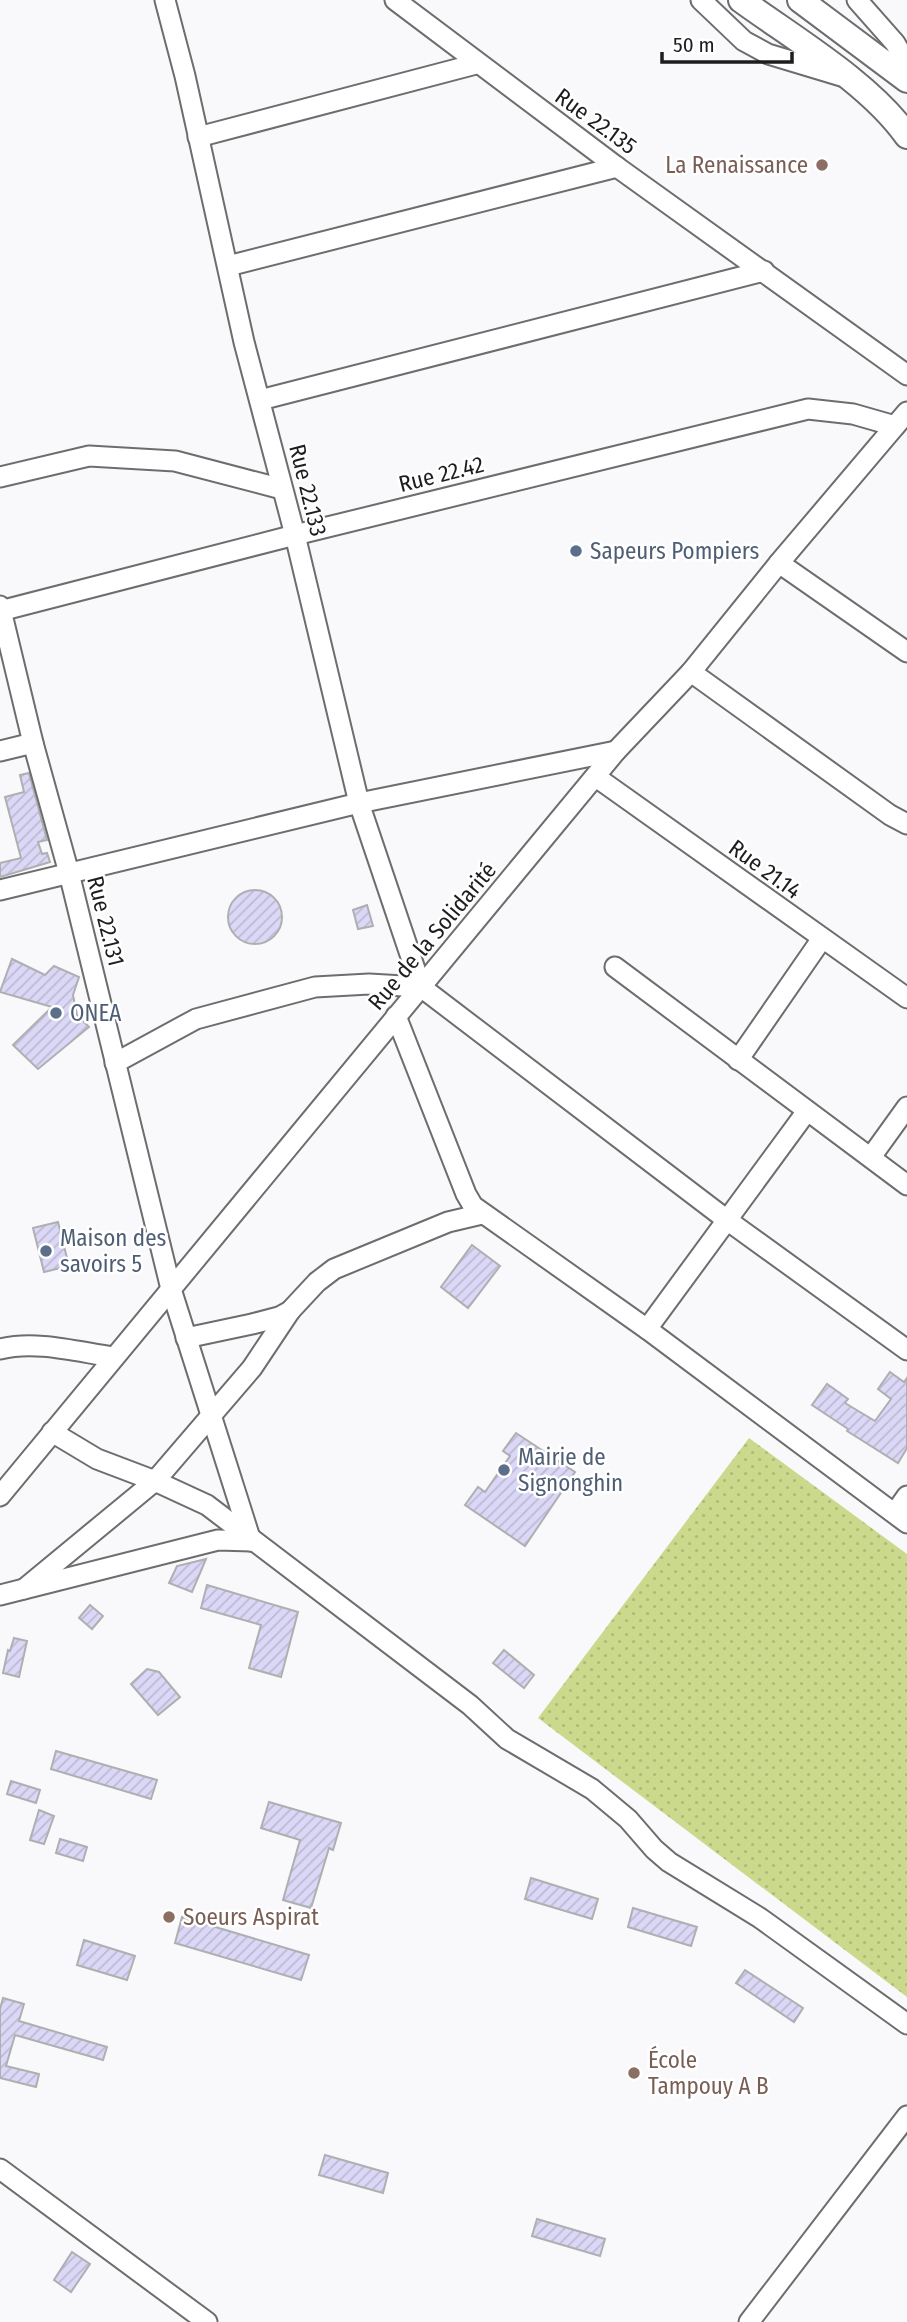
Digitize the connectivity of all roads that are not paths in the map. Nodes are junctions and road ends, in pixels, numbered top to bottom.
1 (395, 0) edge
2 (701, 0) edge
3 (741, 0) edge
4 (800, 0) edge
5 (857, 0) edge
6 (169, 1) edge
7 (476, 64) junction
8 (907, 64) edge
9 (849, 78) junction
10 (907, 80) edge
11 (907, 136) edge
12 (198, 137) junction
13 (617, 167) junction
14 (228, 266) junction
15 (764, 271) junction
16 (907, 375) edge
17 (260, 400) junction
18 (901, 419) edge
19 (0, 478) edge
20 (282, 489) junction
21 (295, 536) junction
22 (779, 563) junction
23 (0, 609) edge
24 (907, 652) edge
25 (691, 672) junction
26 (33, 743) junction
27 (0, 751) edge
28 (616, 751) junction
29 (596, 777) junction
30 (359, 803) junction
31 (907, 824) edge
32 (69, 873) junction
33 (0, 890) edge
34 (821, 940) junction
35 (615, 967) dead end
36 (421, 986) junction
37 (904, 990) edge
38 (396, 1016) junction
39 (738, 1059) junction
40 (115, 1063) junction
41 (907, 1107) edge
42 (807, 1111) junction
43 (871, 1157) junction
44 (907, 1185) edge
45 (482, 1214) junction
46 (727, 1220) junction
47 (171, 1289) junction
48 (290, 1311) junction
49 (647, 1329) junction
50 (186, 1338) junction
51 (0, 1349) edge
52 (907, 1350) edge
53 (114, 1357) junction
54 (211, 1416) junction
55 (52, 1432) junction
56 (155, 1481) junction
57 (0, 1496) edge
58 (907, 1496) edge
59 (901, 1518) edge
60 (251, 1541) junction
61 (24, 1589) junction
62 (0, 1595) edge
63 (907, 2024) edge
64 (907, 2116) edge
65 (0, 2169) edge
66 (207, 2322) edge
67 (748, 2322) edge

1 - 7 street, Rue 22.135
2 - 9 street
3 - 9 main road
4 - 10 main road
5 - 8 street
6 - 12 street, Rue 22.133
7 - 12 street
7 - 13 street, Rue 22.135
9 - 11 main road
12 - 14 street, Rue 22.133
13 - 14 street
13 - 15 street, Rue 22.135
14 - 17 street, Rue 22.133
15 - 16 street, Rue 22.135
15 - 17 street
17 - 20 street, Rue 22.133
18 - 21 street, Rue 22.42
18 - 22 street, Rue de la Solidarité
19 - 20 street
20 - 21 street, Rue 22.133
21 - 23 street, Rue 22.42
21 - 30 street, Rue 22.133
22 - 24 street
22 - 25 street, Rue de la Solidarité
23 - 26 street, Rue 22.131
25 - 28 street, Rue de la Solidarité
25 - 31 street
26 - 27 street
26 - 32 street, Rue 22.131
28 - 29 street, Rue de la Solidarité
28 - 30 street
29 - 34 street, Rue 21.14
29 - 36 street, Rue de la Solidarité
30 - 32 street
30 - 36 street, Rue 22.133
32 - 33 street
32 - 40 street, Rue 22.131
34 - 37 street, Rue 21.14
34 - 39 street
35 - 39 street
36 - 38 street, Rue de la Solidarité
36 - 40 street
36 - 46 street
38 - 45 street
38 - 47 street, Rue de la Solidarité
39 - 42 street
40 - 47 street, Rue 22.131
41 - 43 street
42 - 43 street
42 - 46 street
43 - 44 street
45 - 48 street
45 - 49 street
46 - 49 street
46 - 52 street
47 - 50 street, Rue 22.131
47 - 53 street, Rue de la Solidarité
48 - 50 street
48 - 54 street
49 - 59 street
50 - 54 street, Rue 22.131
51 - 53 street
53 - 55 street, Rue de la Solidarité
54 - 56 street
54 - 60 street, Rue 22.131
55 - 56 street
55 - 57 street, Rue de la Solidarité
56 - 60 street
56 - 61 street
58 - 59 street
60 - 61 street
60 - 63 street
61 - 62 street
64 - 67 street
65 - 66 street

